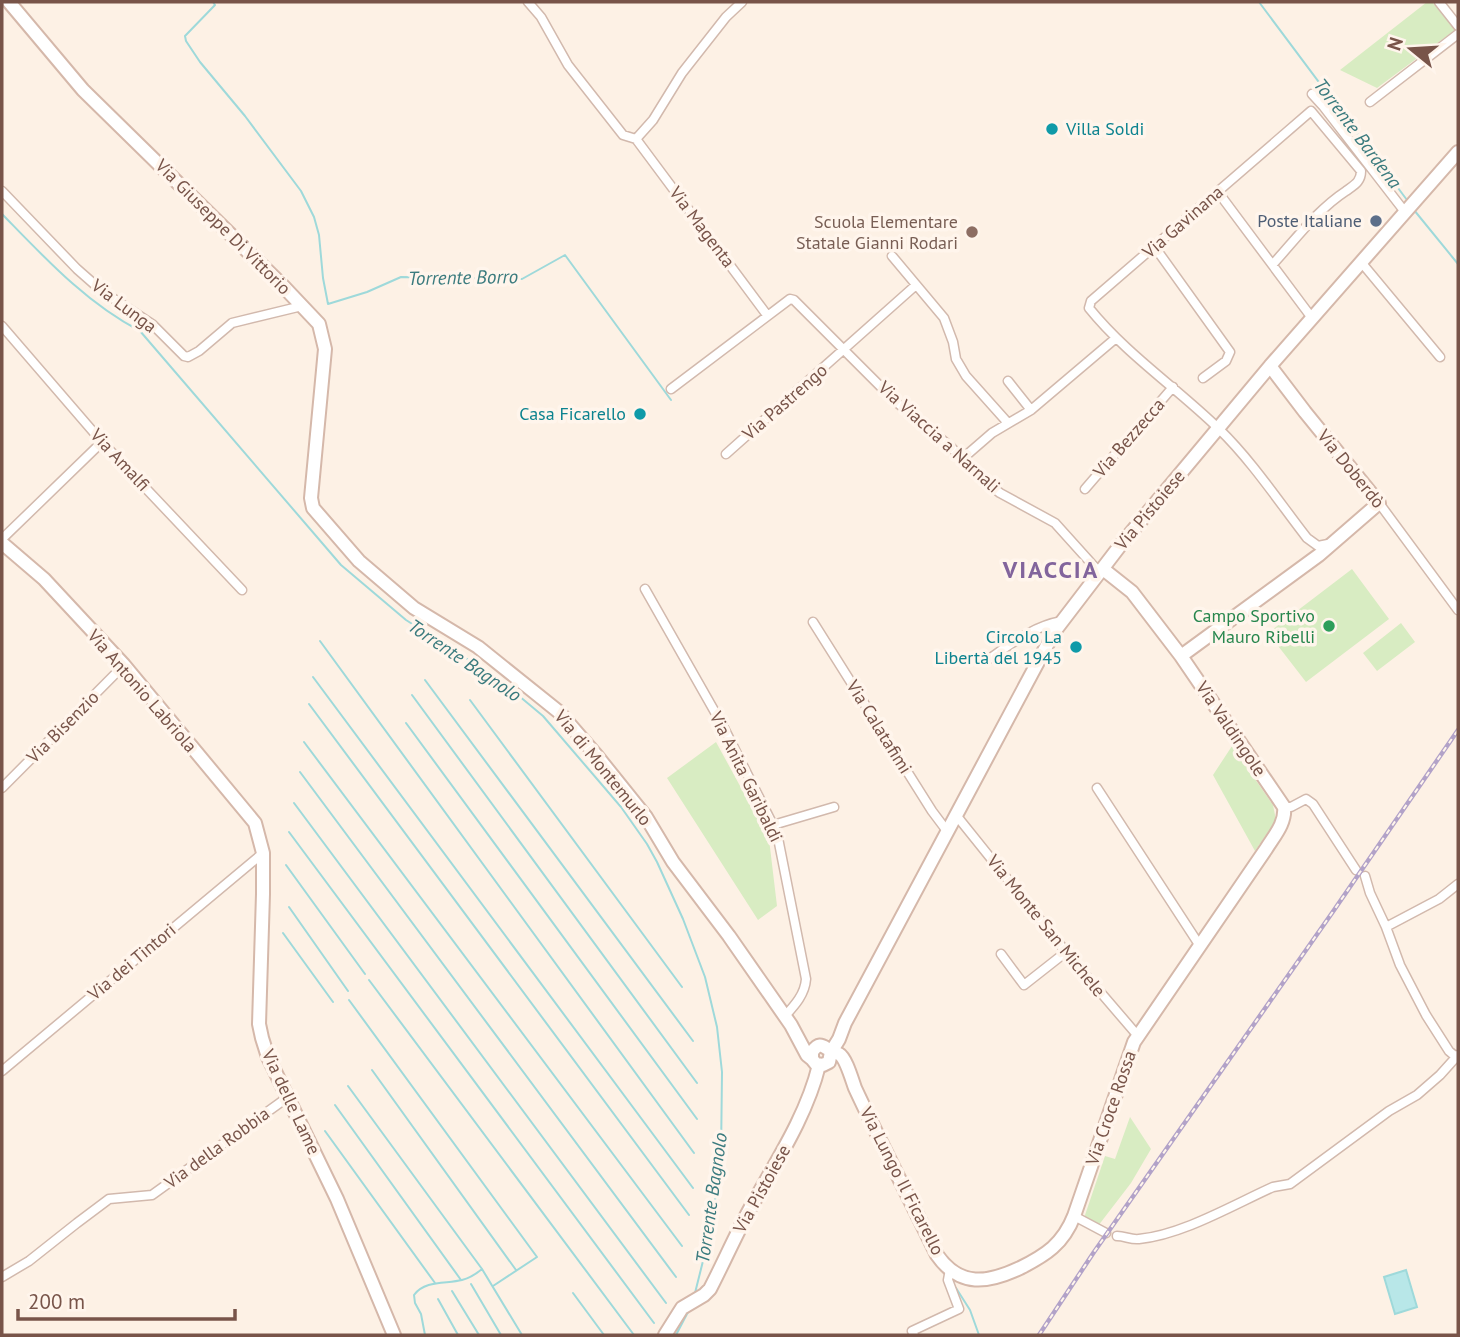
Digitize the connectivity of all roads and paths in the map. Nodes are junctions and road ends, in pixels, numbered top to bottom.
1 (9, 2) edge
2 (528, 2) edge
3 (742, 2) edge
4 (1439, 2) edge
5 (1458, 26) edge
6 (1458, 34) edge
7 (1312, 94) dead end
8 (1370, 102) dead end
9 (636, 139) junction
10 (1458, 152) edge
11 (2, 191) edge
12 (1218, 192) junction
13 (1407, 210) junction
14 (1154, 246) junction
15 (892, 256) dead end
16 (1361, 262) junction
17 (1273, 264) junction
18 (916, 285) junction
19 (302, 306) junction
20 (767, 315) junction
21 (1312, 318) junction
22 (2, 327) edge
23 (1116, 338) junction
24 (844, 351) junction
25 (1440, 357) dead end
26 (1270, 366) junction
27 (1203, 377) dead end
28 (1008, 381) dead end
29 (1173, 387) junction
30 (671, 389) dead end
31 (1031, 410) junction
32 (1008, 423) junction
33 (1218, 428) junction
34 (102, 442) junction
35 (726, 454) dead end
36 (962, 459) junction
37 (1085, 489) dead end
38 (311, 498) joint
39 (1379, 503) junction
40 (1307, 538) junction
41 (2, 541) edge
42 (1335, 542) junction
43 (1101, 571) junction
44 (1293, 574) junction
45 (645, 589) dead end
46 (242, 590) dead end
47 (1458, 610) edge
48 (1062, 621) junction
49 (813, 622) dead end
50 (1181, 656) junction
51 (989, 659) dead end
52 (124, 665) junction
53 (2, 788) edge
54 (1097, 788) dead end
55 (834, 807) dead end
56 (1283, 807) junction
57 (956, 815) junction
58 (773, 825) junction
59 (947, 831) junction
60 (263, 853) junction
61 (1356, 870) dead end
62 (1365, 876) dead end
63 (1458, 884) edge
64 (1386, 927) junction
65 (1200, 946) junction
66 (1066, 952) junction
67 (1001, 954) dead end
68 (788, 1021) junction
69 (1138, 1036) junction
70 (822, 1055) junction
71 (1457, 1056) edge
72 (2, 1072) edge
73 (288, 1097) junction
74 (1074, 1216) junction
75 (1106, 1233) dead end
76 (1117, 1236) dead end
77 (950, 1269) junction
78 (2, 1277) edge
79 (394, 1335) edge
80 (665, 1335) edge
81 (914, 1335) edge

1 - 19 street, Via Giuseppe Di Vittorio
2 - 9 street, Via Magenta
3 - 9 street
4 - 5 street
6 - 8 street
7 - 13 street
9 - 20 street, Via Magenta
10 - 13 street, Via Pistoiese
11 - 19 street, Via Lunga
12 - 14 street, Via Gavinana
12 - 17 street
12 - 17 street, Via Gavinana
13 - 16 street, Via Pistoiese
14 - 23 street, Via Gavinana
14 - 27 street
15 - 18 street
16 - 21 street, Via Pistoiese
16 - 25 street
17 - 21 street
18 - 24 street
18 - 32 street
19 - 38 street, Via Giuseppe Di Vittorio
20 - 24 street, Via Viaccia a Narnali
20 - 30 street, Via Viaccia a Narnali
21 - 26 street, Via Pistoiese
22 - 34 street, Via Amalfi
23 - 29 street
23 - 31 street
24 - 35 street, Via Pastrengo
24 - 36 street, Via Viaccia a Narnali
26 - 33 street, Via Pistoiese
26 - 39 street, Via Doberdò
28 - 31 street
29 - 33 street
29 - 37 street, Via Bezzecca
31 - 32 street
32 - 36 street
33 - 40 street
33 - 43 street, Via Pistoiese
34 - 41 street
34 - 46 street, Via Amalfi
36 - 43 street, Via Viaccia a Narnali
38 - 68 street, Via di Montemurlo
39 - 42 street
39 - 47 street, Via Doberdò
40 - 42 street
40 - 44 street
41 - 52 street, Via Antonio Labriola
42 - 44 street
43 - 48 street, Via Pistoiese
43 - 50 street, Via Valdingole
44 - 50 street
45 - 58 street, Via Anita Garibaldi
48 - 51 street
48 - 57 street, Via Pistoiese
49 - 59 street, Via Calatafimi
50 - 56 street, Via Valdingole
52 - 53 street, Via Bisenzio
52 - 60 street, Via Antonio Labriola
54 - 65 street
55 - 58 street
56 - 61 street
56 - 65 street, Via Croce Rossa
57 - 59 street, Via Pistoiese
57 - 66 street, Via Monte San Michele
58 - 68 street, Via Anita Garibaldi
59 - 70 street, Via Pistoiese
60 - 72 street, Via dei Tintori
60 - 73 street, Via delle Lame
62 - 64 street
63 - 64 street
64 - 71 street
65 - 69 street, Via Croce Rossa
66 - 67 street
66 - 69 street, Via Monte San Michele
68 - 70 street, Via di Montemurlo
69 - 74 street, Via Croce Rossa
70 - 77 street, Via Lungo Il Ficarello
70 - 80 street, Via Pistoiese
71 - 76 street
73 - 78 street, Via della Robbia
73 - 79 street, Via delle Lame
74 - 75 street
74 - 77 street, Via Croce Rossa
77 - 81 street, Via Lungo Il Ficarello

